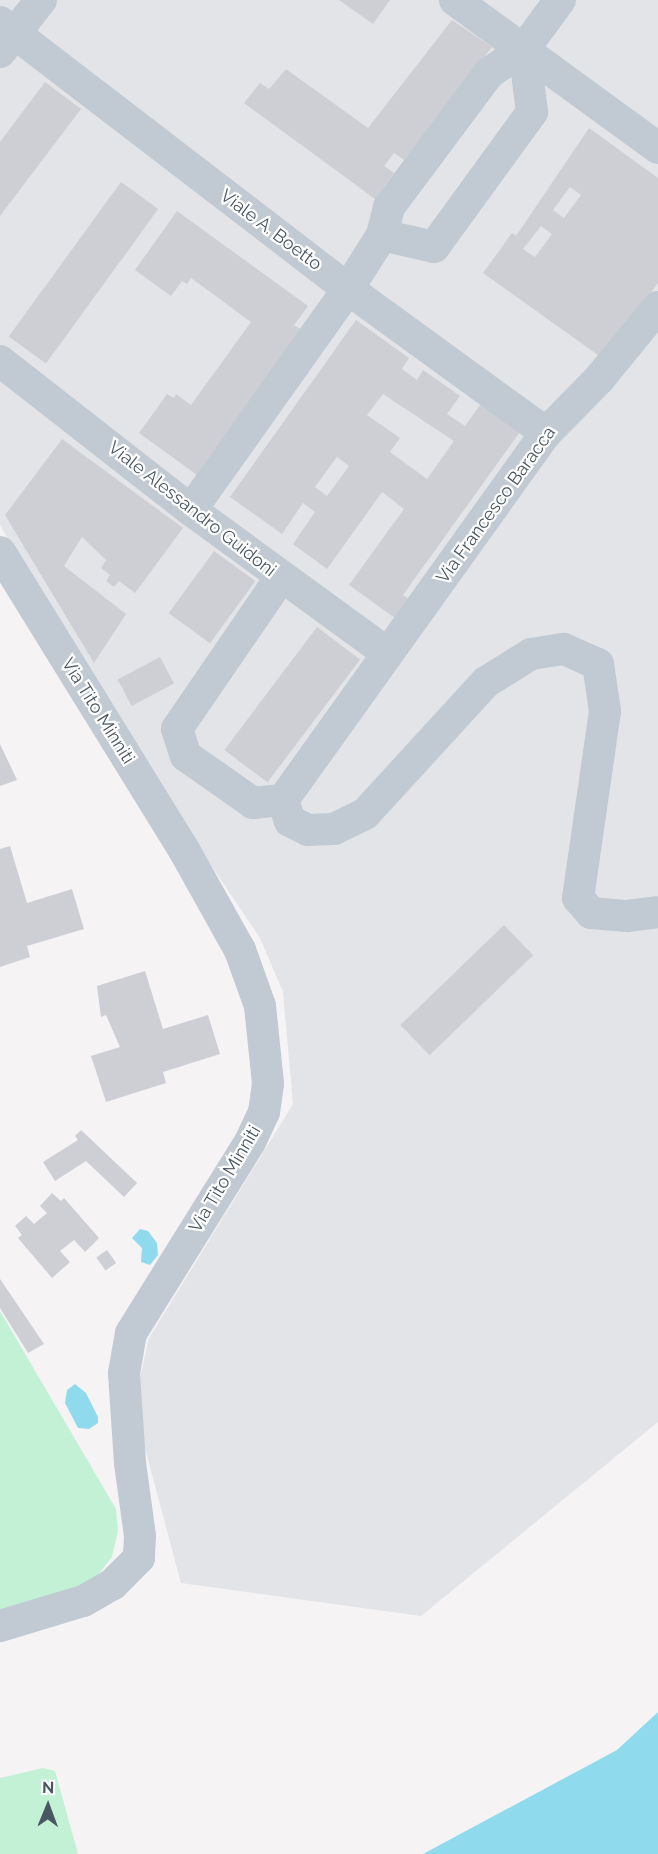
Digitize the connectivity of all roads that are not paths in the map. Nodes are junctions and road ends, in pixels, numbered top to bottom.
1 (41, 0) edge
2 (455, 0) edge
3 (560, 0) edge
4 (5, 36) edge
5 (524, 49) junction
6 (658, 148) edge
7 (382, 235) junction
8 (348, 289) junction
9 (658, 307) edge
10 (0, 361) edge
11 (546, 433) junction
12 (190, 510) junction
13 (0, 552) edge
14 (281, 577) junction
15 (387, 653) junction
16 (283, 800) junction
17 (658, 912) edge
18 (0, 1626) edge

1 - 4 street
2 - 5 street
3 - 5 street
4 - 8 street, Viale A. Boetto
5 - 6 street
5 - 7 street
5 - 7 street
7 - 8 street
8 - 11 street, Viale A. Boetto
8 - 12 street
9 - 11 street, Via Francesco Baracca
10 - 12 street, Viale Alessandro Guidoni
11 - 15 street, Via Francesco Baracca
12 - 14 street, Viale Alessandro Guidoni
13 - 18 street, Via Tito Minniti
14 - 15 street, Viale Alessandro Guidoni
14 - 16 street
15 - 16 street, Via Francesco Baracca
16 - 17 street

